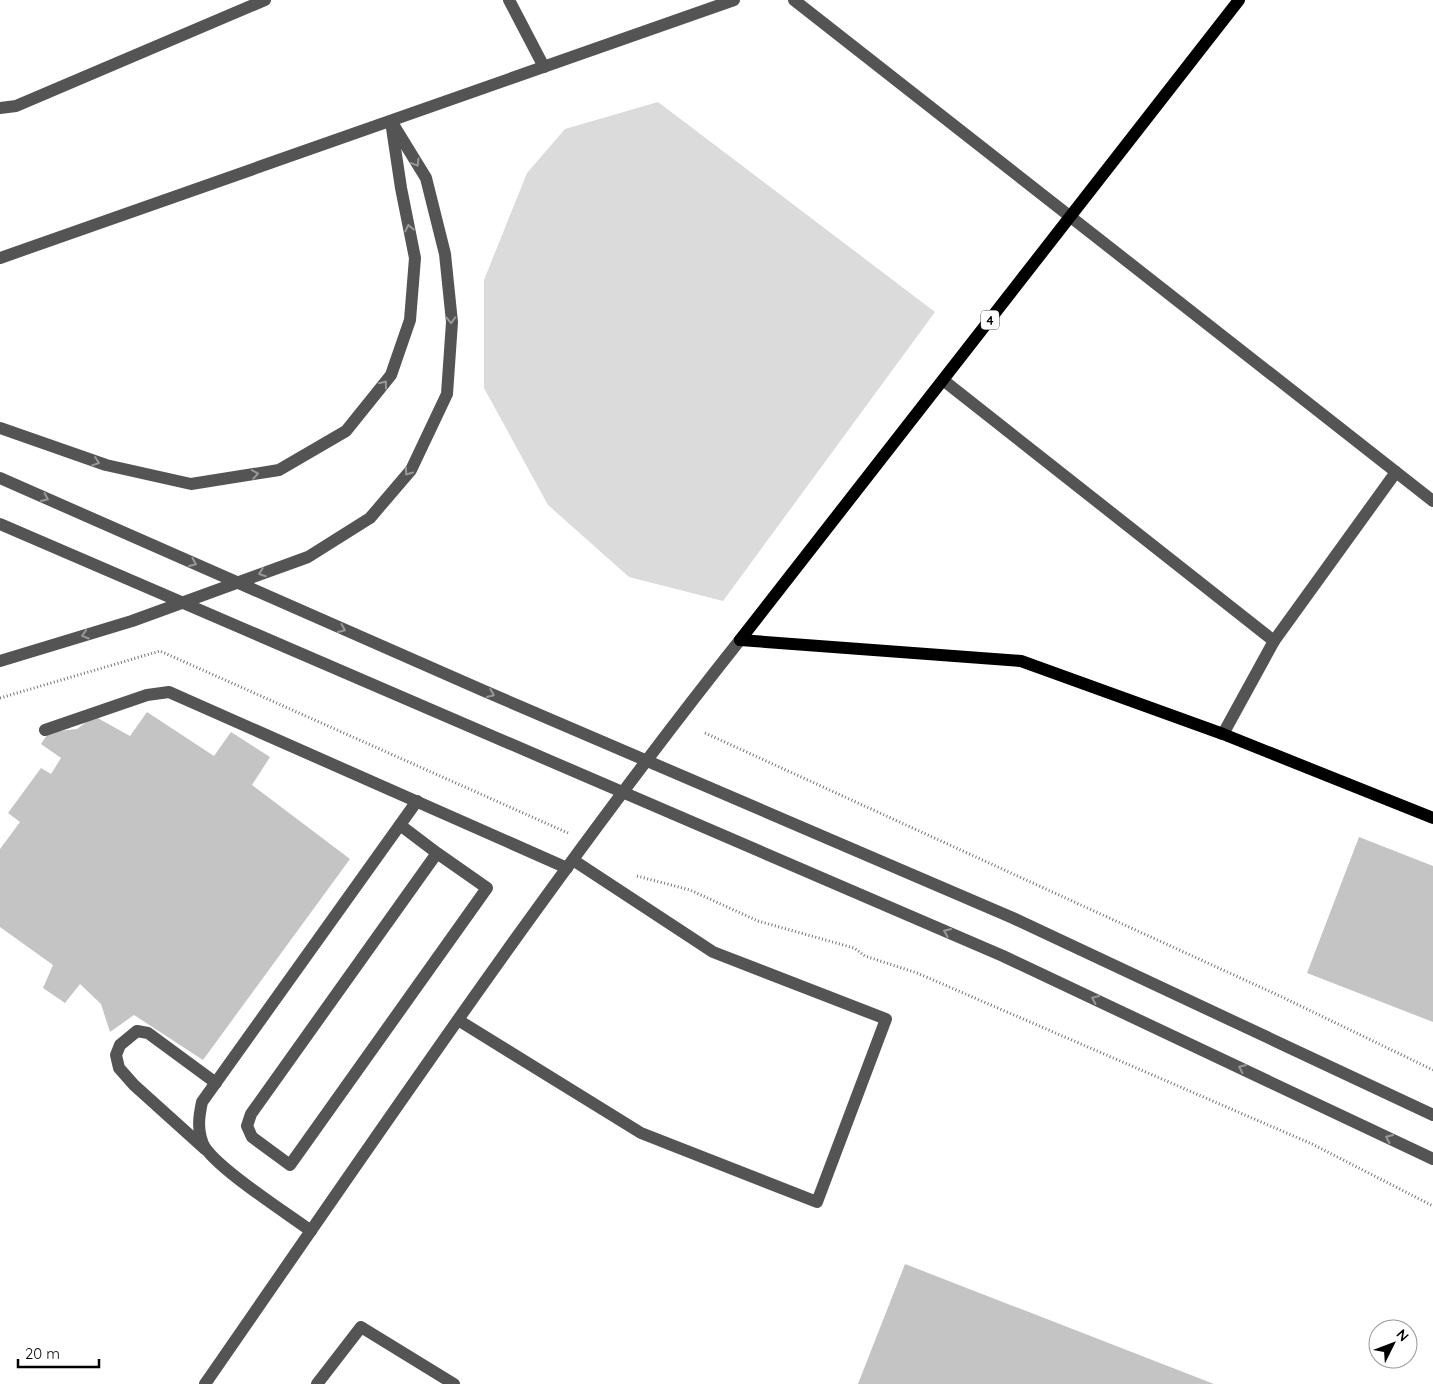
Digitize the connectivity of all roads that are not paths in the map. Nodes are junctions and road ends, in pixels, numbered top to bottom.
1 (265, 0) edge
2 (509, 0) edge
3 (734, 0) edge
4 (794, 0) edge
5 (1240, 0) edge
6 (544, 67) junction
7 (0, 108) edge
8 (391, 121) junction
9 (1070, 218) junction
10 (0, 258) edge
11 (943, 380) junction
12 (0, 428) edge
13 (1396, 472) junction
14 (0, 478) edge
15 (1433, 501) edge
16 (0, 524) edge
17 (740, 640) junction
18 (1274, 641) junction
19 (0, 661) edge
20 (45, 730) dead end
21 (1223, 734) junction
22 (417, 800) junction
23 (1433, 818) edge
24 (400, 825) junction
25 (437, 852) junction
26 (570, 864) junction
27 (458, 1020) junction
28 (216, 1083) junction
29 (1433, 1115) edge
30 (214, 1157) junction
31 (1433, 1158) edge
32 (312, 1231) junction
33 (205, 1384) edge
34 (317, 1384) edge
35 (454, 1384) edge

1 - 7 street
2 - 6 street
3 - 6 street
4 - 9 street
5 - 9 main road, 4
6 - 8 street
8 - 10 street
12 -> 8 street
8 -> 19 street
9 - 11 main road, 4
9 - 13 street
11 - 17 main road, 4
11 - 18 street
13 - 15 street
13 - 18 street
14 -> 29 street
31 -> 16 street
17 - 21 main road
17 - 26 street
18 - 21 street
20 - 22 street
21 - 23 main road
22 - 24 street
22 - 26 street
24 - 25 street
24 - 28 street
25 - 25 street
26 - 27 street
26 - 27 street
27 - 32 street
28 - 30 street
28 - 30 street
30 - 32 street
32 - 33 street
34 - 35 street

